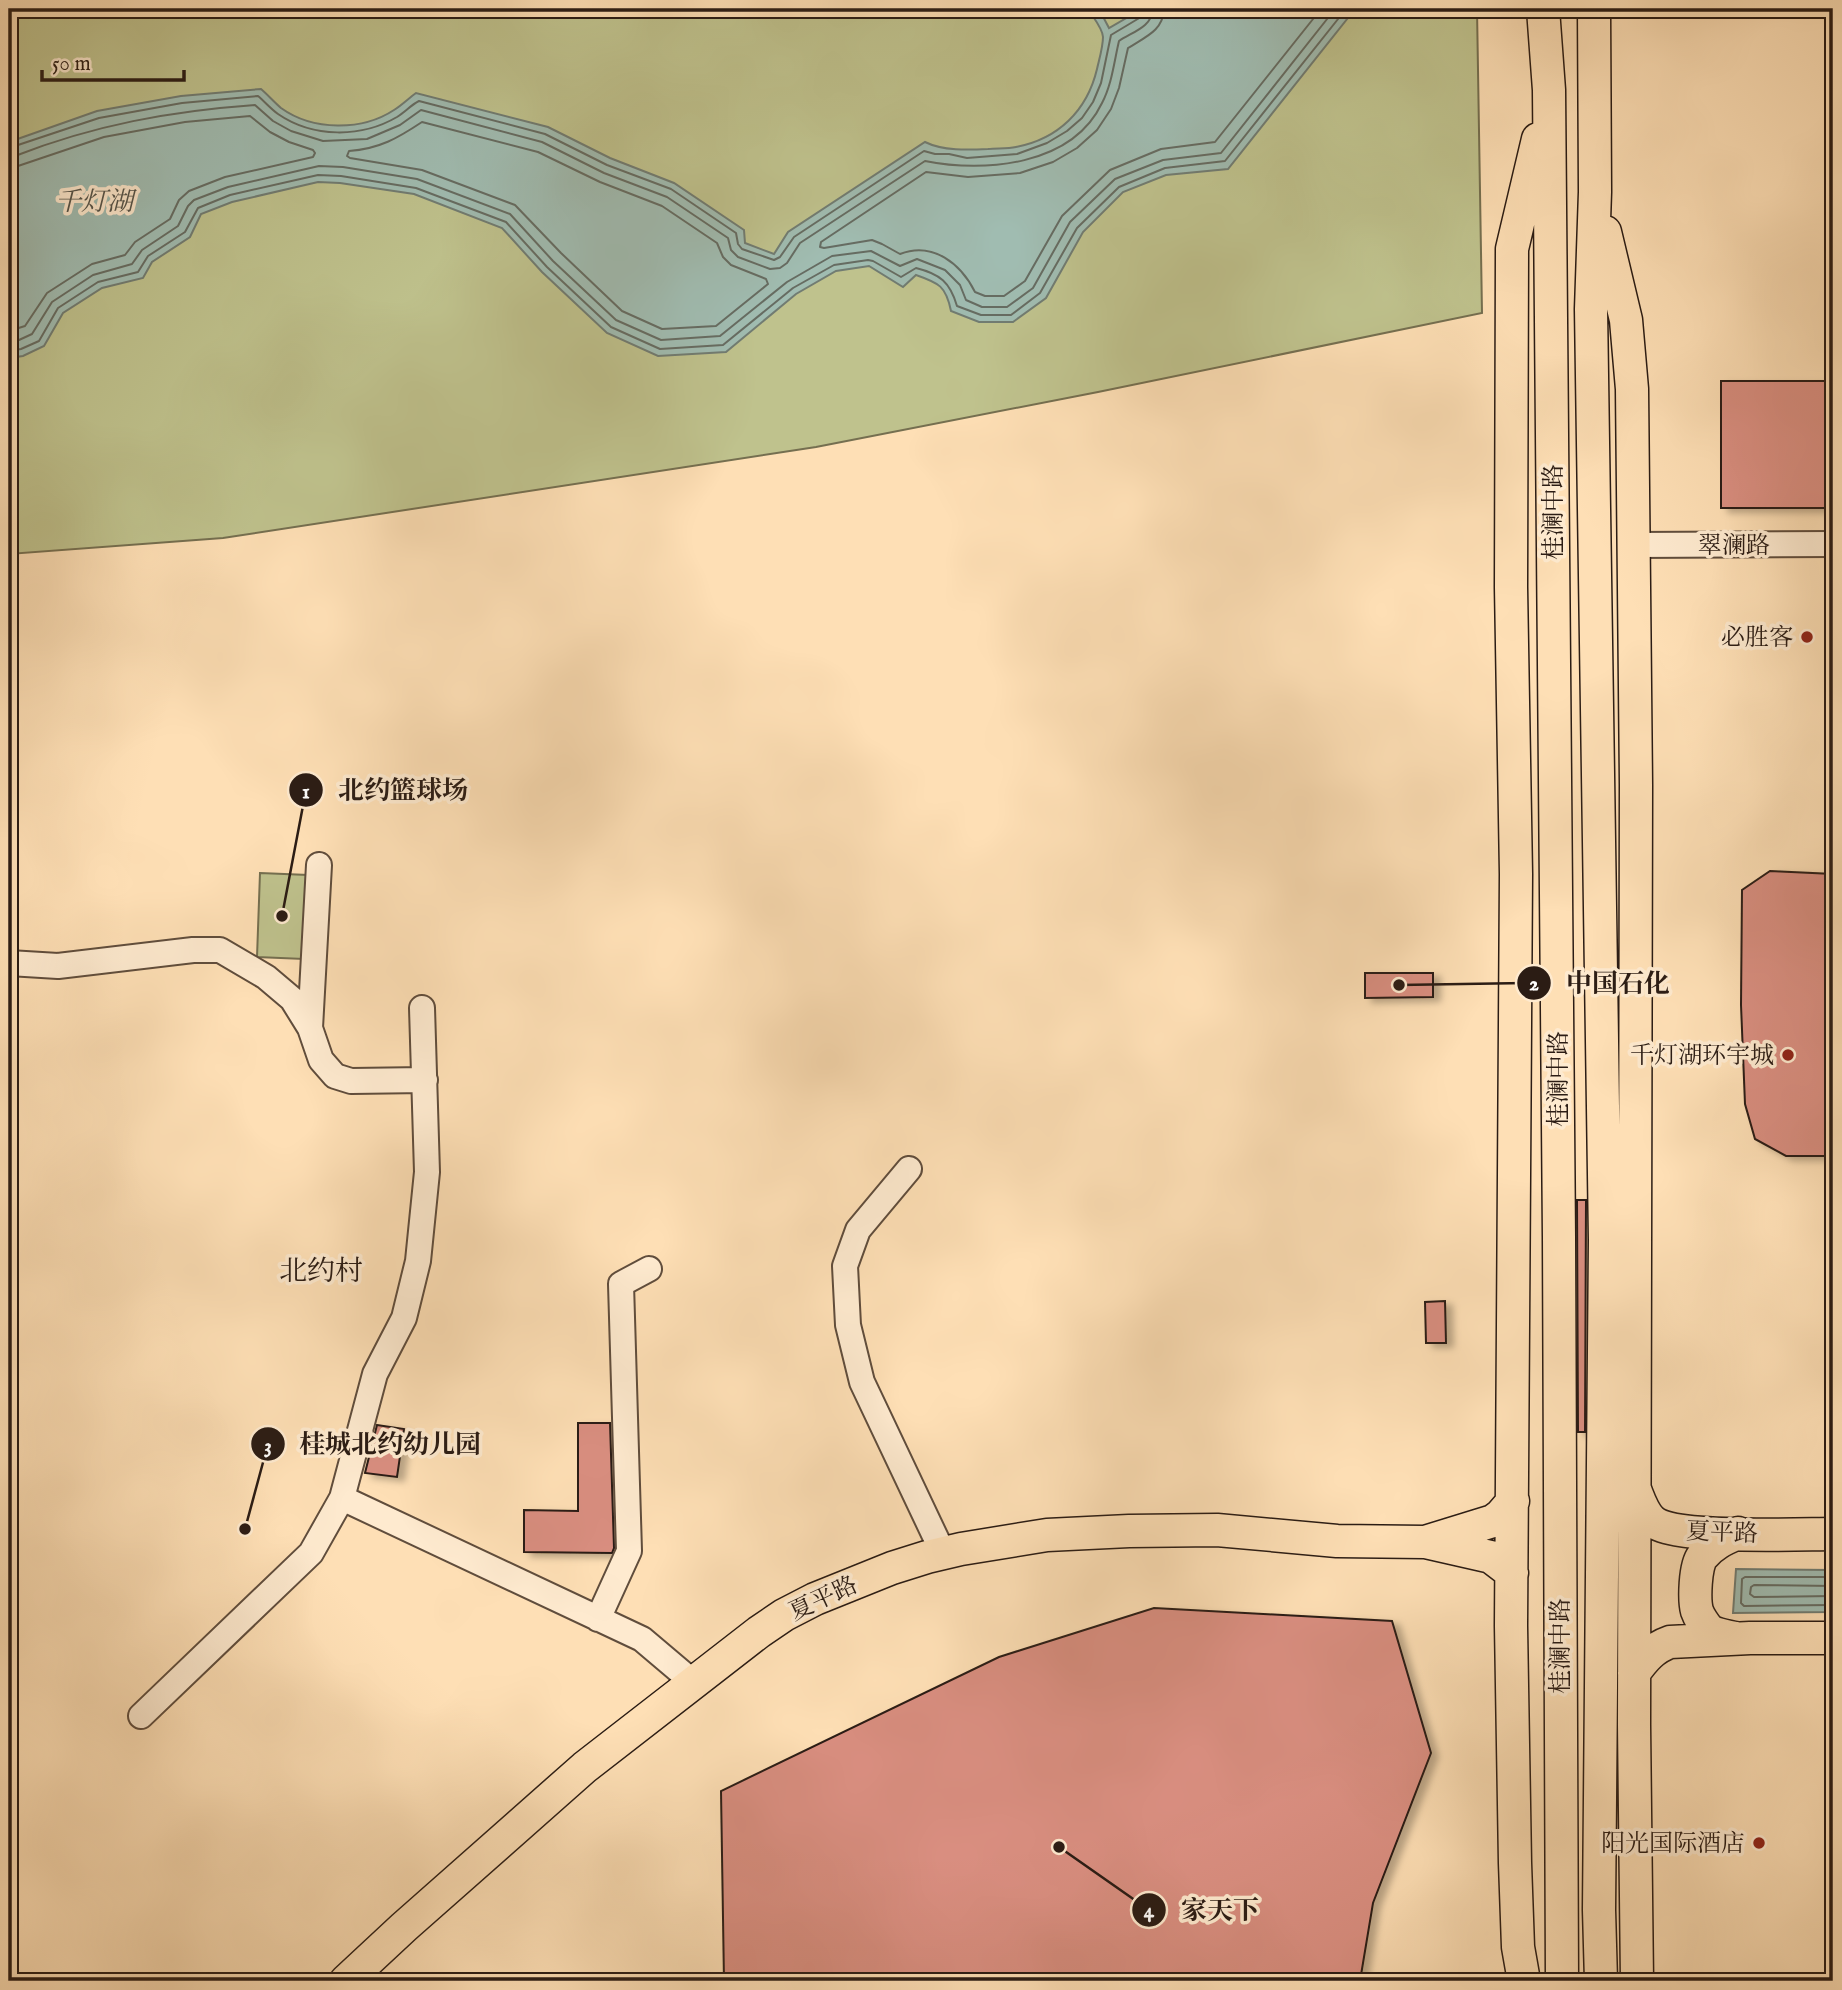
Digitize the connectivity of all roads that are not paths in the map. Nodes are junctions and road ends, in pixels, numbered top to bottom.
1 (1543, 9) edge
2 (1594, 9) edge
3 (1549, 90) junction
4 (1595, 192) junction
5 (1833, 544) edge
6 (1635, 545) junction
7 (319, 865) dead end
8 (9, 964) edge
9 (422, 1008) dead end
10 (310, 1028) junction
11 (425, 1080) junction
12 (909, 1169) dead end
13 (1559, 1237) junction
14 (1605, 1240) junction
15 (649, 1269) dead end
16 (1514, 1371) junction
17 (1634, 1388) junction
18 (1634, 1486) junction
19 (342, 1498) junction
20 (1513, 1501) junction
21 (1738, 1533) junction
22 (1833, 1534) edge
23 (1425, 1542) junction
24 (943, 1553) junction
25 (1512, 1573) junction
26 (598, 1619) junction
27 (1833, 1638) edge
28 (1738, 1639) junction
29 (1634, 1673) junction
30 (694, 1683) junction
31 (141, 1716) dead end
32 (346, 1981) edge
33 (1524, 1981) edge
34 (1562, 1981) edge
35 (1601, 1981) edge
36 (1637, 1981) edge

1 - 3 main road, 桂澜中路
2 - 4 main road, 桂澜中路
3 - 13 main road, 桂澜中路
3 - 16 main road
4 - 6 main road
4 - 14 main road, 桂澜中路
5 - 6 street, 翠澜路
6 - 17 main road
7 - 10 street
8 - 10 street
9 - 11 street
10 - 11 street
11 - 19 street
12 - 24 street
13 - 16 main road
13 - 34 main road, 桂澜中路
14 - 17 main road
14 - 35 main road, 桂澜中路
15 - 26 street
16 - 20 main road
17 - 18 main road
18 - 21 main road, 夏平路
18 - 29 main road
19 - 26 street
19 - 31 street
20 - 23 main road, 夏平路
20 - 25 main road
21 - 22 main road, 夏平路
21 - 28 main road
23 - 24 main road, 夏平路
23 - 25 main road, 夏平路
24 - 30 main road, 夏平路
25 - 33 main road
26 - 30 street
27 - 28 main road
28 - 29 main road
29 - 36 main road
30 - 32 main road, 夏平路

